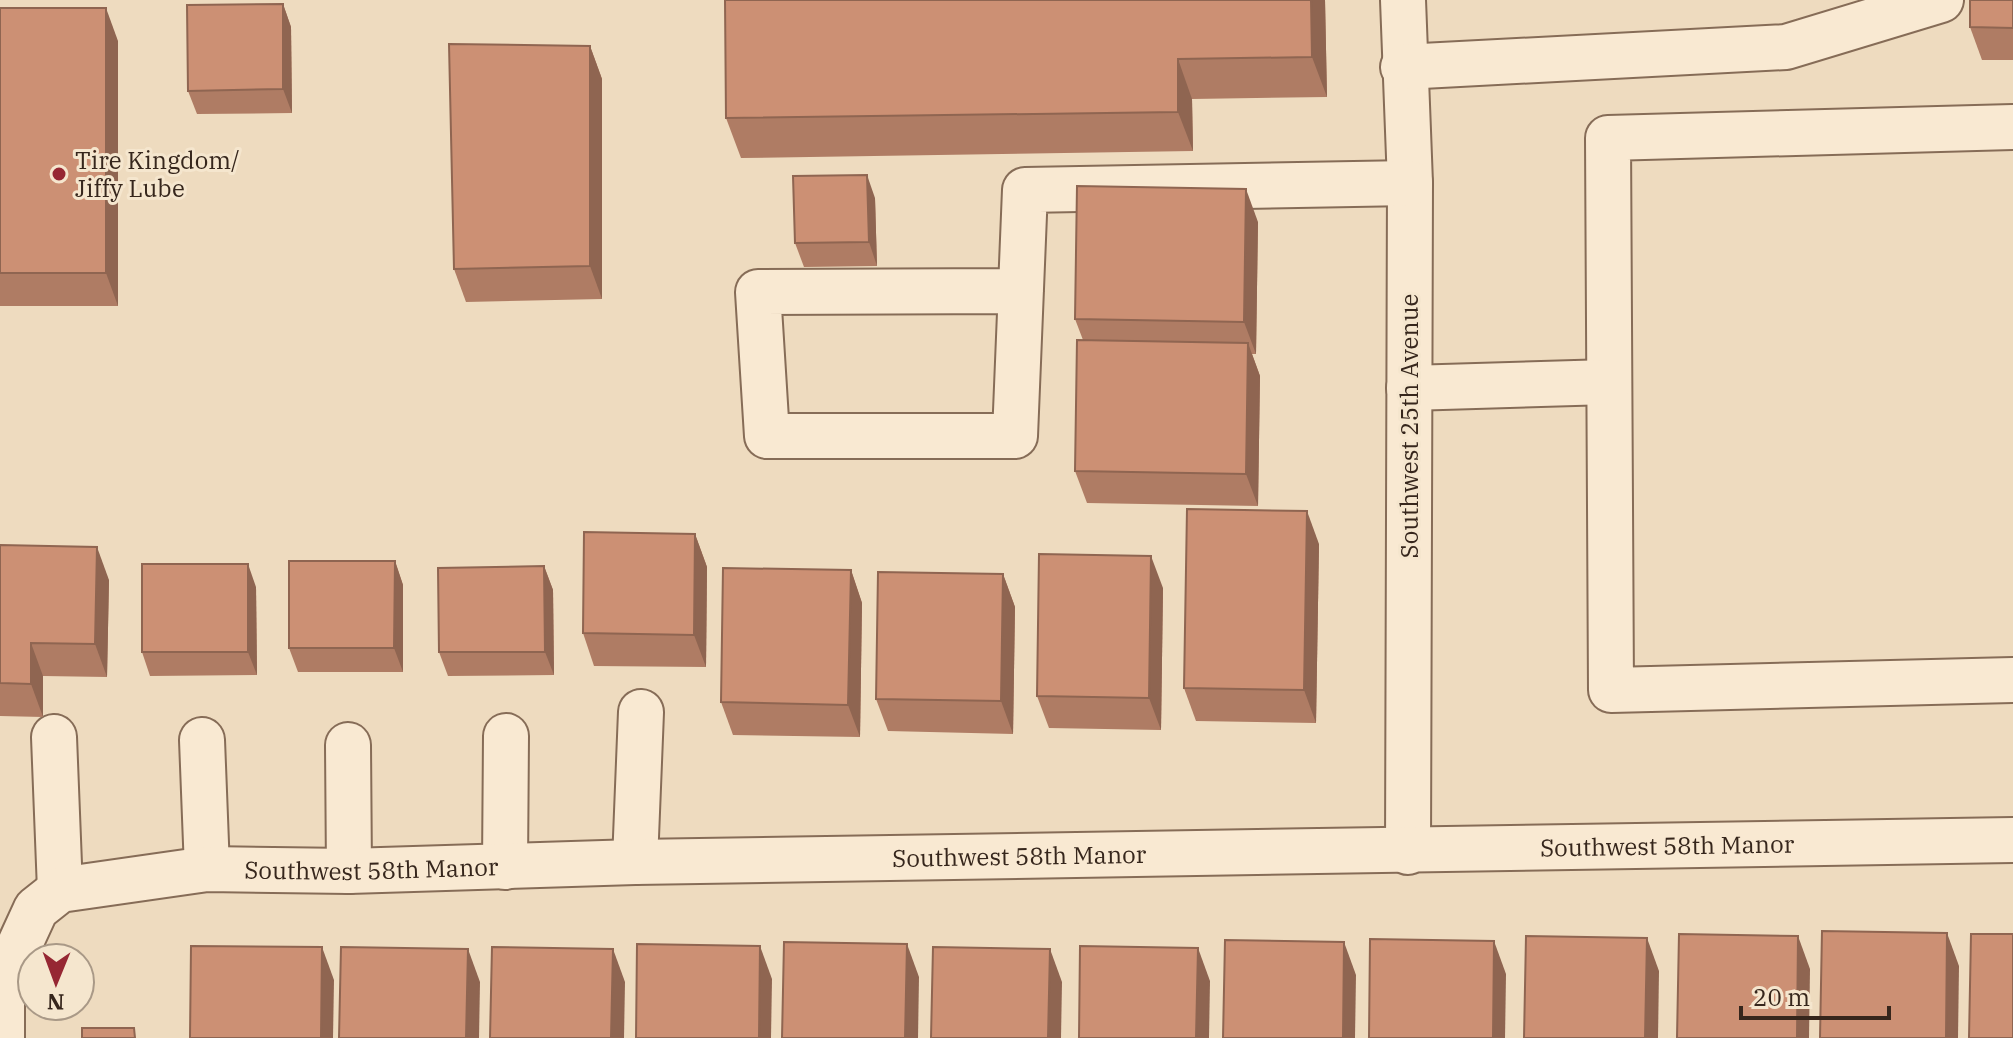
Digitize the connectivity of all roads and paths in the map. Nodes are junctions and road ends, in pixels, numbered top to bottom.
1 (1403, 0) edge
2 (1941, 0) edge
3 (1403, 67) junction
4 (2013, 127) edge
5 (1410, 183) junction
6 (1021, 291) junction
7 (1609, 382) junction
8 (1409, 388) junction
9 (2013, 680) edge
10 (641, 712) dead end
11 (506, 736) dead end
12 (54, 737) dead end
13 (202, 740) dead end
14 (348, 745) dead end
15 (2013, 840) edge
16 (1408, 852) junction
17 (635, 862) junction
18 (505, 867) junction
19 (207, 869) junction
20 (349, 871) junction
21 (48, 900) junction
22 (2, 1038) edge

1 - 3 street, Southwest 25th Avenue
2 - 3 street
3 - 5 street, Southwest 25th Avenue
4 - 7 street
5 - 6 street
5 - 8 street, Southwest 25th Avenue
6 - 6 street
7 - 8 street
7 - 9 street
8 - 16 street, Southwest 25th Avenue
10 - 17 street
11 - 18 street
12 - 21 street
13 - 19 street
14 - 20 street
15 - 16 street, Southwest 58th Manor
16 - 17 street, Southwest 58th Manor
17 - 18 street, Southwest 58th Manor
18 - 20 street, Southwest 58th Manor
19 - 20 street, Southwest 58th Manor
19 - 21 street, Southwest 58th Manor
21 - 22 street

